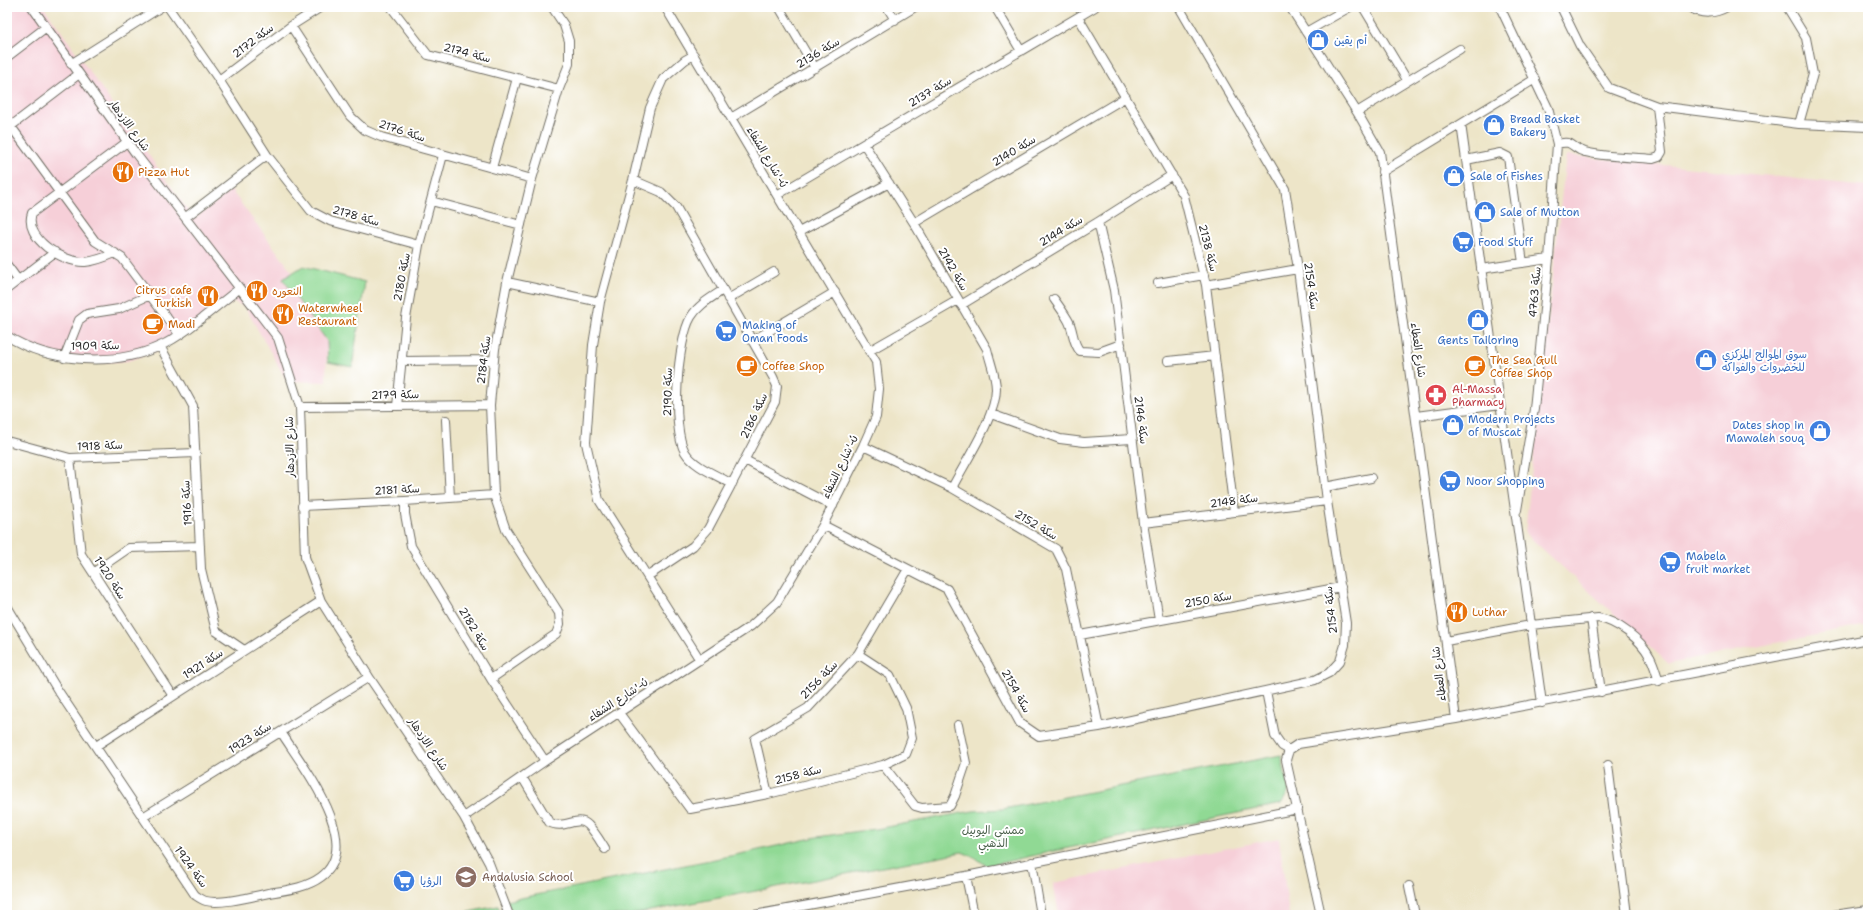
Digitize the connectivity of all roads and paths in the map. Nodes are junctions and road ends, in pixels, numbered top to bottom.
1 (32, 7) edge
2 (161, 7) edge
3 (168, 7) edge
4 (321, 7) edge
5 (391, 7) edge
6 (552, 7) edge
7 (665, 7) edge
8 (779, 7) edge
9 (887, 7) edge
10 (916, 7) edge
11 (995, 7) edge
12 (1095, 7) edge
13 (1179, 7) edge
14 (1290, 7) edge
15 (1350, 7) edge
16 (1363, 7) edge
17 (1500, 7) edge
18 (1561, 7) edge
19 (1689, 7) edge
20 (1727, 7) edge
21 (1787, 7) edge
22 (1078, 17) junction
23 (895, 20) junction
24 (291, 26) junction
25 (45, 28) junction
26 (1306, 32) junction
27 (1460, 49) dead end
28 (1022, 51) junction
29 (694, 55) junction
30 (7, 57) edge
31 (72, 64) junction
32 (814, 68) junction
33 (79, 74) junction
34 (517, 78) junction
35 (1535, 79) junction
36 (219, 80) junction
37 (1407, 80) junction
38 (559, 89) junction
39 (1126, 97) junction
40 (1657, 106) junction
41 (1357, 112) junction
42 (731, 118) junction
43 (9, 124) edge
44 (1461, 124) junction
45 (1799, 124) junction
46 (1868, 127) edge
47 (127, 142) junction
48 (864, 144) junction
49 (1557, 144) junction
50 (267, 155) junction
51 (443, 155) junction
52 (1466, 160) junction
53 (492, 168) junction
54 (1382, 172) junction
55 (1172, 175) junction
56 (532, 179) junction
57 (633, 180) junction
58 (889, 183) junction
59 (60, 192) junction
60 (777, 195) junction
61 (431, 201) junction
62 (186, 217) junction
63 (1098, 222) junction
64 (914, 223) junction
65 (521, 225) junction
66 (799, 232) junction
67 (419, 245) junction
68 (55, 252) junction
69 (115, 253) junction
70 (1549, 258) junction
71 (1523, 263) junction
72 (7, 265) edge
73 (1298, 269) junction
74 (1481, 269) junction
75 (774, 272) dead end
76 (1204, 275) junction
77 (18, 280) junction
78 (507, 282) junction
79 (1158, 283) dead end
80 (1206, 285) junction
81 (7, 289) edge
82 (239, 289) junction
83 (723, 290) junction
84 (835, 292) junction
85 (150, 296) junction
86 (728, 299) junction
87 (1054, 299) dead end
88 (600, 302) junction
89 (960, 303) junction
90 (179, 334) junction
91 (7, 336) edge
92 (752, 341) junction
93 (1120, 344) junction
94 (160, 346) junction
95 (870, 351) junction
96 (1215, 356) junction
97 (64, 358) junction
98 (494, 360) junction
99 (401, 361) junction
100 (1168, 361) dead end
101 (490, 405) junction
102 (1500, 405) junction
103 (397, 406) junction
104 (300, 407) junction
105 (991, 414) junction
106 (1416, 416) junction
107 (446, 420) dead end
108 (1132, 439) junction
109 (7, 441) edge
110 (863, 446) junction
111 (196, 453) junction
112 (70, 458) junction
113 (745, 460) junction
114 (1371, 478) dead end
115 (732, 484) junction
116 (1325, 487) junction
117 (952, 488) junction
118 (494, 495) junction
119 (450, 498) junction
120 (405, 501) junction
121 (1327, 502) junction
122 (302, 506) junction
123 (833, 506) junction
124 (1234, 512) junction
125 (1516, 517) junction
126 (1143, 523) junction
127 (823, 525) junction
128 (200, 546) junction
129 (908, 569) junction
130 (94, 572) junction
131 (648, 576) junction
132 (1341, 587) junction
133 (322, 600) junction
134 (7, 606) edge
135 (1591, 618) junction
136 (1159, 620) junction
137 (1531, 625) junction
138 (1080, 635) junction
139 (1868, 639) edge
140 (1446, 641) junction
141 (244, 650) junction
142 (858, 654) junction
143 (700, 660) junction
144 (369, 677) junction
145 (491, 678) junction
146 (1659, 681) junction
147 (1266, 691) junction
148 (1601, 692) junction
149 (173, 696) junction
150 (1542, 703) junction
151 (619, 713) junction
152 (1456, 719) junction
153 (958, 724) dead end
154 (1099, 727) junction
155 (281, 732) junction
156 (96, 746) junction
157 (1289, 750) junction
158 (544, 761) junction
159 (883, 765) junction
160 (1608, 765) dead end
161 (522, 777) junction
162 (768, 794) junction
163 (1298, 809) junction
164 (143, 817) junction
165 (464, 818) junction
166 (605, 849) dead end
167 (1032, 862) junction
168 (966, 876) junction
169 (1410, 886) dead end
170 (1868, 910) edge
171 (509, 915) edge
172 (754, 915) edge
173 (974, 915) edge
174 (1041, 915) edge
175 (1321, 915) edge
176 (1415, 915) edge
177 (1627, 915) edge
178 (1833, 915) edge

1 - 25 street, شارع الازدهار
2 - 31 street
3 - 36 street, سكة 2178
4 - 24 street, سكة 2172
5 - 34 street, سكة 2174
6 - 38 street, سكة 2184
7 - 29 street, شارع الشفاء'-ú
8 - 32 street
9 - 23 street
10 - 23 street, سكة 2136
11 - 28 street
12 - 22 street, سكة 2137
13 - 73 street, سكة 2154
14 - 26 street, شارع العطاء
15 - 26 street
16 - 37 street
17 - 35 street, سكة 4763
18 - 40 street
19 - 20 street
21 - 45 street
22 - 28 street, سكة 2137
22 - 39 street, سكة 2138
23 - 32 street, سكة 2136
24 - 36 street, سكة 2172
24 - 51 street, سكة 2176
25 - 30 street
25 - 31 street, شارع الازدهار
26 - 41 street, شارع العطاء
27 - 37 street
28 - 48 street, سكة 2137
29 - 42 street, شارع الشفاء'-ú
29 - 57 street
31 - 33 street, شارع الازدهار
32 - 42 street, سكة 2136
33 - 43 street
33 - 47 street, شارع الازدهار
34 - 38 street, سكة 2174
34 - 53 street
35 - 44 street
35 - 49 street, سكة 4763
36 - 50 street, سكة 2178
37 - 41 street
38 - 56 street, سكة 2184
39 - 55 street, سكة 2138
39 - 64 street, سكة 2140
40 - 45 street
40 - 49 street
41 - 54 street, شارع العطاء
42 - 60 street, شارع الشفاء'-ú
43 - 59 street
44 - 52 street
44 - 54 street
45 - 46 street
47 - 59 street
47 - 62 street, شارع الازدهار
48 - 58 street, سكة 2142
48 - 60 street, سكة 2137
49 - 70 street, سكة 4763
50 - 62 street
50 - 67 street, سكة 2178
51 - 53 street, سكة 2176
51 - 61 street, سكة 2180
52 - 71 street
52 - 74 street
53 - 56 street, سكة 2176
54 - 106 street, شارع العطاء
55 - 63 street, سكة 2144
55 - 76 street, سكة 2138
56 - 65 street, سكة 2184
57 - 83 street, سكة 2186
57 - 88 street
58 - 64 street, سكة 2142
58 - 66 street
59 - 68 street
59 - 69 street
60 - 66 street, شارع الشفاء'-ú
61 - 65 street
61 - 67 street, سكة 2180
62 - 82 street, شارع الازدهار
63 - 89 street, سكة 2144
63 - 93 street, سكة 2146
64 - 89 street, سكة 2142
65 - 78 street, سكة 2184
66 - 84 street, شارع الشفاء'-ú
67 - 99 street, سكة 2180
68 - 69 street
68 - 77 street
69 - 85 street
70 - 71 street
70 - 125 street, سكة 4763
71 - 74 street
72 - 77 street
73 - 80 street
73 - 116 street, سكة 2154
74 - 102 street
75 - 86 street
76 - 79 street
76 - 80 street, سكة 2138
77 - 81 street
78 - 88 street
78 - 98 street, سكة 2184
80 - 96 street, سكة 2138
82 - 90 street, سكة 1909
82 - 104 street, شارع الازدهار
83 - 86 street, سكة 2186
83 - 115 street, سكة 2190
84 - 92 street
84 - 95 street, شارع الشفاء'-ú
85 - 90 street
85 - 97 street
86 - 92 street, سكة 2186
87 - 93 street
88 - 131 street
89 - 95 street, سكة 2144
89 - 105 street, سكة 2142
90 - 94 street, سكة 1909
91 - 97 street, سكة 1909
92 - 113 street, سكة 2186
93 - 108 street, سكة 2146
94 - 97 street, سكة 1909
94 - 111 street, سكة 1916
95 - 110 street, شارع الشفاء'-ú
96 - 100 street
96 - 124 street, سكة 2138
98 - 99 street
98 - 101 street, سكة 2184
99 - 103 street, سكة 2180
101 - 103 street, سكة 2179
101 - 118 street, سكة 2184
102 - 106 street
102 - 125 street
103 - 104 street, سكة 2179
104 - 122 street, شارع الازدهار
105 - 108 street
105 - 117 street, سكة 2142
106 - 140 street, شارع العطاء
107 - 119 street
108 - 126 street, سكة 2146
109 - 112 street, سكة 1918
110 - 117 street, سكة 2152
110 - 123 street, شارع الشفاء'-ú
111 - 112 street, سكة 1918
111 - 128 street, سكة 1916
112 - 130 street, سكة 1920
113 - 115 street, سكة 2186
113 - 123 street
114 - 116 street
115 - 131 street, سكة 2186
116 - 121 street, سكة 2154
117 - 138 street, سكة 2152
118 - 119 street, سكة 2181
118 - 145 street, سكة 2184
119 - 120 street, سكة 2181
120 - 122 street, سكة 2181
120 - 145 street, سكة 2182
121 - 124 street, سكة 2148
121 - 132 street, سكة 2154
122 - 133 street, شارع الازدهار
123 - 127 street, شارع الشفاء'-ú
124 - 126 street, سكة 2148
125 - 137 street
126 - 136 street, سكة 2146
127 - 129 street, سكة 2154
127 - 143 street, شارع الشفاء'-ú
128 - 130 street
128 - 141 street, سكة 1916
129 - 142 street, سكة 2156
129 - 154 street, سكة 2154
130 - 149 street, سكة 1920
131 - 143 street
132 - 136 street, سكة 2150
132 - 147 street, سكة 2154
133 - 141 street, سكة 1921
133 - 144 street, شارع الازدهار
134 - 156 street, سكة 1924
135 - 137 street
135 - 146 street
135 - 148 street
136 - 138 street, سكة 2150
137 - 140 street
137 - 150 street
138 - 154 street, سكة 2152
139 - 146 street
140 - 152 street, شارع العطاء
141 - 149 street, سكة 1921
142 - 159 street, سكة 2158
142 - 162 street, سكة 2156
143 - 151 street, شارع الشفاء'-ú
144 - 155 street, سكة 1923
144 - 165 street, شارع الازدهار
145 - 158 street, سكة 2182
146 - 148 street
147 - 154 street, سكة 2154
147 - 157 street
148 - 150 street
149 - 156 street, سكة 1921
150 - 152 street
151 - 158 street, شارع الشفاء'-ú
151 - 162 street, سكة 2158
152 - 157 street
153 - 159 street
155 - 164 street, سكة 1923
155 - 164 street, سكة 1924
156 - 164 street, سكة 1924
157 - 163 street
158 - 161 street, شارع الشفاء'-ú
159 - 162 street, سكة 2158
160 - 177 street
161 - 165 street, شارع الشفاء'-ú
161 - 166 street
163 - 167 street
163 - 175 street
165 - 171 street, شارع الازدهار
167 - 168 street
167 - 174 street
168 - 172 street
168 - 173 street
169 - 176 street
170 - 178 street

